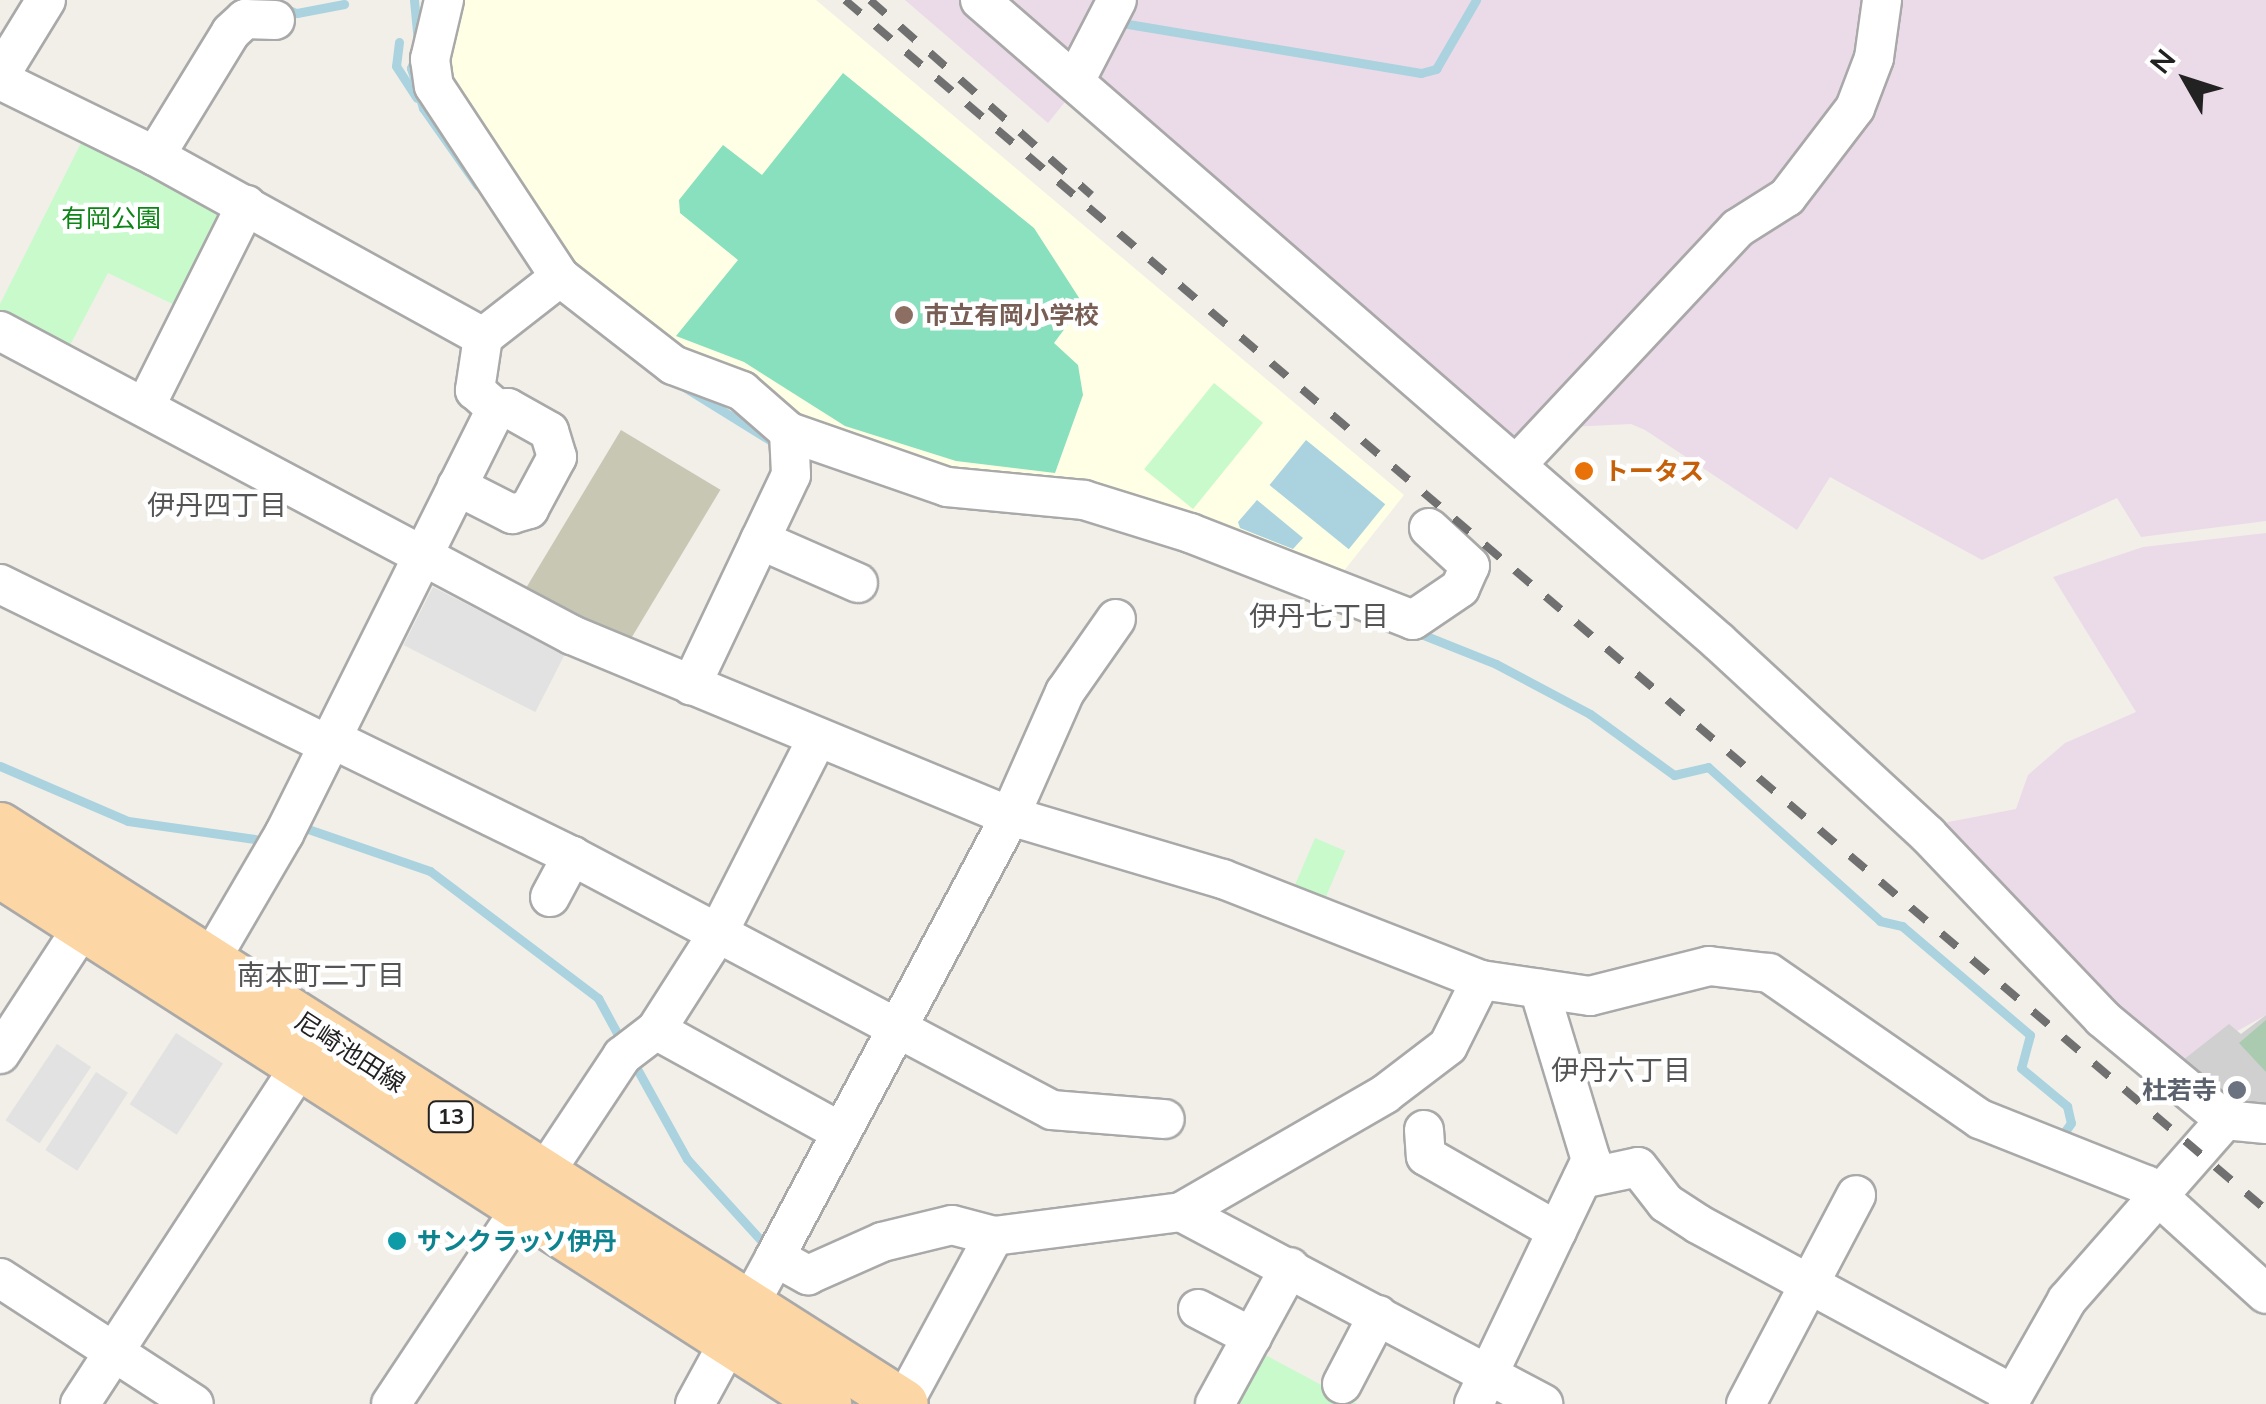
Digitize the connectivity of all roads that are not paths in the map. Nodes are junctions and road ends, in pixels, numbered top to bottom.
1 (46, 0) edge
2 (980, 0) edge
3 (1117, 0) edge
4 (1882, 0) edge
5 (437, 4) edge
6 (275, 20) dead end
7 (1, 81) edge
8 (1075, 82) junction
9 (155, 156) junction
10 (246, 205) junction
11 (560, 277) junction
12 (0, 331) edge
13 (483, 338) junction
14 (146, 405) junction
15 (496, 409) junction
16 (791, 445) junction
17 (1519, 462) junction
18 (458, 486) junction
19 (1429, 528) dead end
20 (760, 540) junction
21 (426, 556) junction
22 (858, 583) dead end
23 (0, 584) edge
24 (1116, 619) dead end
25 (691, 686) junction
26 (816, 739) junction
27 (328, 741) junction
28 (1010, 816) junction
29 (0, 827) edge
30 (572, 856) junction
31 (0, 873) edge
32 (550, 897) dead end
33 (94, 910) junction
34 (718, 933) junction
35 (211, 959) junction
36 (1481, 980) junction
37 (1539, 989) junction
38 (656, 1030) junction
39 (898, 1031) junction
40 (310, 1051) junction
41 (0, 1054) edge
42 (1165, 1119) dead end
43 (2224, 1120) junction
44 (2266, 1124) edge
45 (1424, 1130) dead end
46 (841, 1132) junction
47 (1582, 1178) junction
48 (529, 1192) junction
49 (1856, 1195) dead end
50 (2158, 1200) junction
51 (1181, 1212) junction
52 (1557, 1232) junction
53 (994, 1236) junction
54 (775, 1257) junction
55 (1290, 1267) junction
56 (0, 1278) edge
57 (1811, 1282) junction
58 (2266, 1294) edge
59 (1198, 1309) dead end
60 (1378, 1315) junction
61 (740, 1326) junction
62 (1252, 1337) junction
63 (115, 1352) junction
64 (1342, 1384) dead end
65 (1482, 1389) edge
66 (2011, 1399) edge
67 (80, 1404) edge
68 (194, 1404) edge
69 (391, 1404) edge
70 (695, 1404) edge
71 (828, 1404) edge
72 (903, 1404) edge
73 (1215, 1404) edge
74 (1544, 1404) edge
75 (1746, 1404) edge

1 - 7 street
2 - 8 street
3 - 8 street
4 - 17 street
5 - 11 street
6 - 9 street
7 - 9 street
8 - 17 street
9 - 10 street
10 - 13 street
10 - 14 street
11 - 13 street
11 - 16 street
12 - 14 street
13 - 15 street
14 - 21 street
15 - 18 street
15 - 18 street
16 - 19 street
16 - 20 street
17 - 43 street
18 - 21 street
20 - 22 street
20 - 25 street
21 - 25 street
21 - 27 street
23 - 27 street
24 - 28 street
25 - 26 street
26 - 28 street
26 - 34 street
27 - 30 street
27 - 35 street
28 - 36 street
28 - 39 street
29 - 33 main road, 尼崎池田線 / 13
30 - 32 street
30 - 34 street
31 - 33 main road, 尼崎池田線 / 13
33 - 35 main road, 尼崎池田線 / 13
33 - 40 main road, 尼崎池田線 / 13
33 - 41 street
34 - 38 street
34 - 39 street
35 - 40 main road, 尼崎池田線 / 13
36 - 37 street
36 - 51 street
37 - 47 street
37 - 50 street
38 - 46 street
38 - 48 street
39 - 42 street
39 - 46 street
40 - 48 main road, 尼崎池田線 / 13
40 - 63 street
43 - 44 street
43 - 50 street
45 - 52 street
46 - 54 street
47 - 52 street
47 - 57 street
48 - 61 main road, 尼崎池田線 / 13
48 - 69 street
49 - 57 street
50 - 58 street
50 - 66 street
51 - 53 street
51 - 55 street
52 - 65 street
53 - 54 street
53 - 72 street
54 - 61 street
55 - 60 street
55 - 62 street
56 - 63 street
57 - 66 street
57 - 75 street
59 - 62 street
60 - 64 street
60 - 65 street
61 - 70 street
61 - 71 main road, 尼崎池田線 / 13
61 - 72 main road, 尼崎池田線 / 13
62 - 73 street
63 - 67 street
63 - 68 street
65 - 74 street

